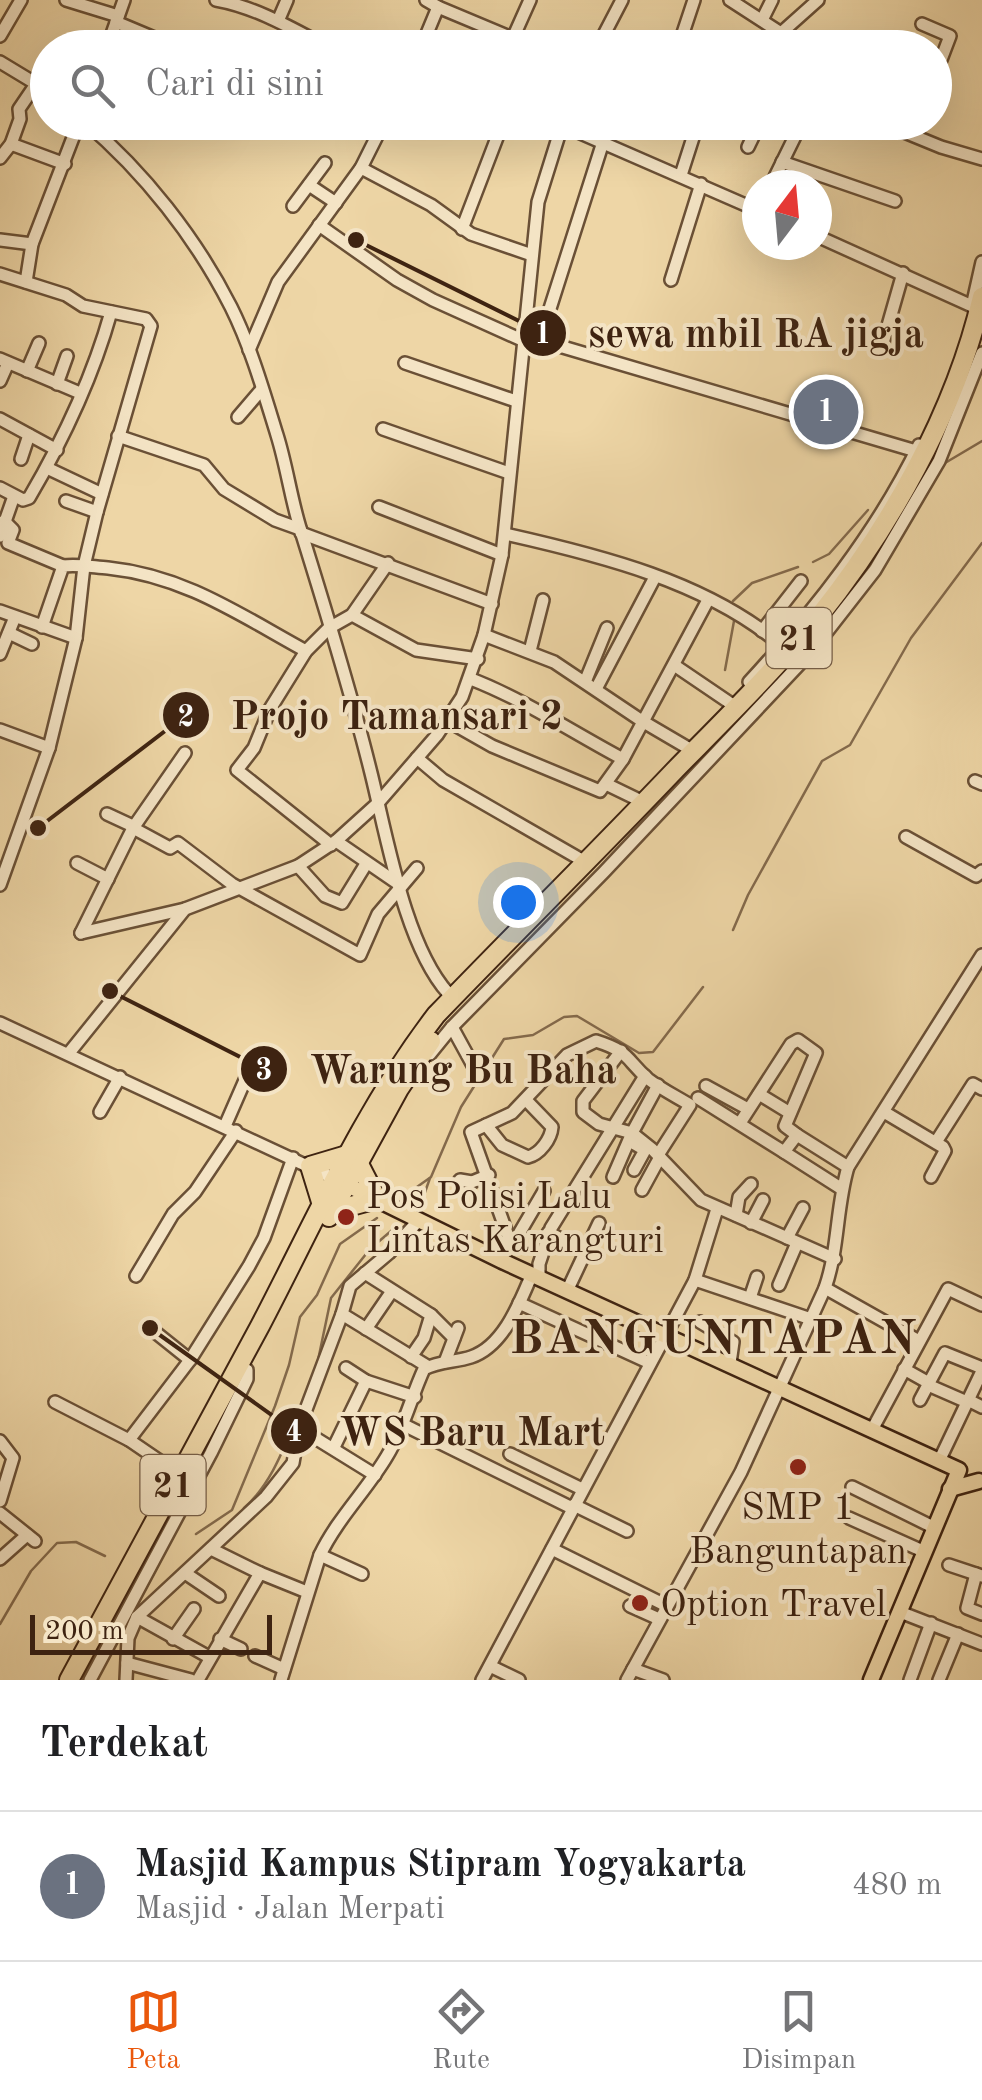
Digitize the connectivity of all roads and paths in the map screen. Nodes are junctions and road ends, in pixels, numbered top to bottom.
1 (21, 0) edge
2 (66, 0) edge
3 (124, 0) edge
4 (216, 0) edge
5 (287, 0) edge
6 (530, 0) edge
7 (622, 0) edge
8 (694, 0) edge
9 (730, 0) edge
10 (772, 0) edge
11 (818, 0) edge
12 (432, 3) edge
13 (117, 19) junction
14 (762, 20) junction
15 (278, 21) junction
16 (922, 24) dead end
17 (113, 30) edge
18 (140, 30) edge
19 (295, 30) edge
20 (425, 30) edge
21 (494, 30) edge
22 (517, 30) edge
23 (606, 30) edge
24 (684, 30) edge
25 (772, 30) edge
26 (796, 30) edge
27 (939, 30) edge
28 (0, 36) edge
29 (0, 62) edge
30 (30, 81) edge
31 (30, 99) edge
32 (75, 140) edge
33 (102, 140) edge
34 (375, 140) edge
35 (497, 140) edge
36 (555, 140) edge
37 (598, 140) edge
38 (692, 140) edge
39 (751, 140) edge
40 (793, 140) edge
41 (939, 140) edge
42 (603, 142) junction
43 (11, 144) junction
44 (748, 147) dead end
45 (0, 158) edge
46 (982, 159) edge
47 (782, 162) junction
48 (325, 163) dead end
49 (65, 164) junction
50 (361, 168) junction
51 (779, 170) edge
52 (681, 175) junction
53 (701, 184) junction
54 (309, 185) junction
55 (894, 202) dead end
56 (336, 203) junction
57 (742, 203) edge
58 (294, 206) dead end
59 (319, 225) junction
60 (462, 228) junction
61 (0, 240) edge
62 (832, 243) edge
63 (32, 244) junction
64 (532, 254) junction
65 (982, 262) edge
66 (0, 274) edge
67 (903, 274) junction
68 (671, 280) dead end
69 (26, 282) junction
70 (977, 302) edge
71 (111, 312) junction
72 (982, 327) edge
73 (522, 338) junction
74 (540, 340) junction
75 (39, 343) dead end
76 (248, 350) junction
77 (881, 350) dead end
78 (982, 353) edge
79 (66, 356) dead end
80 (4, 361) edge
81 (405, 363) dead end
82 (26, 371) junction
83 (0, 381) edge
84 (57, 384) junction
85 (262, 389) junction
86 (80, 393) junction
87 (516, 401) junction
88 (238, 417) dead end
89 (0, 419) edge
90 (383, 429) dead end
91 (30, 435) junction
92 (118, 436) junction
93 (57, 450) junction
94 (916, 452) junction
95 (21, 459) dead end
96 (47, 468) junction
97 (509, 473) junction
98 (0, 488) edge
99 (102, 494) junction
100 (14, 496) junction
101 (66, 501) dead end
102 (379, 507) dead end
103 (96, 512) junction
104 (4, 521) junction
105 (301, 531) junction
106 (505, 534) junction
107 (0, 536) edge
108 (502, 554) junction
109 (388, 563) junction
110 (62, 566) junction
111 (84, 566) junction
112 (655, 577) junction
113 (801, 581) dead end
114 (543, 600) dead end
115 (708, 600) junction
116 (492, 604) junction
117 (0, 611) edge
118 (352, 615) junction
119 (16, 616) junction
120 (42, 627) junction
121 (329, 628) junction
122 (606, 628) dead end
123 (762, 631) junction
124 (8, 633) junction
125 (484, 635) junction
126 (76, 638) junction
127 (32, 644) dead end
128 (782, 646) junction
129 (306, 651) junction
130 (530, 651) junction
131 (0, 654) edge
132 (478, 659) junction
133 (674, 665) junction
134 (471, 679) junction
135 (591, 686) junction
136 (730, 703) junction
137 (448, 721) junction
138 (642, 721) junction
139 (0, 730) edge
140 (48, 748) junction
141 (688, 748) junction
142 (186, 754) dead end
143 (417, 758) junction
144 (623, 759) junction
145 (603, 788) junction
146 (639, 800) junction
147 (378, 803) junction
148 (107, 814) dead end
149 (627, 817) junction
150 (134, 828) junction
151 (906, 837) dead end
152 (333, 843) junction
153 (580, 860) junction
154 (77, 864) dead end
155 (366, 864) junction
156 (298, 866) junction
157 (417, 868) dead end
158 (980, 877) edge
159 (108, 879) junction
160 (0, 885) edge
161 (400, 886) junction
162 (244, 889) junction
163 (185, 909) junction
164 (531, 922) junction
165 (982, 955) edge
166 (448, 994) junction
167 (0, 1023) edge
168 (452, 1027) junction
169 (622, 1050) junction
170 (69, 1053) junction
171 (420, 1056) junction
172 (253, 1062) dead end
173 (475, 1069) dead end
174 (645, 1076) junction
175 (120, 1077) junction
176 (658, 1085) junction
177 (706, 1086) dead end
178 (978, 1086) edge
179 (759, 1094) junction
180 (698, 1098) dead end
181 (526, 1100) junction
182 (748, 1109) junction
183 (100, 1112) dead end
184 (884, 1112) junction
185 (790, 1113) junction
186 (740, 1124) junction
187 (486, 1126) junction
188 (230, 1128) junction
189 (615, 1128) junction
190 (797, 1135) junction
191 (358, 1136) junction
192 (630, 1137) junction
193 (936, 1142) junction
194 (784, 1152) junction
195 (657, 1154) junction
196 (353, 1158) junction
197 (301, 1162) junction
198 (848, 1167) junction
199 (489, 1175) junction
200 (614, 1177) dead end
201 (931, 1177) dead end
202 (460, 1180) dead end
203 (341, 1182) junction
204 (650, 1184) dead end
205 (751, 1184) dead end
206 (842, 1189) junction
207 (544, 1191) dead end
208 (377, 1199) junction
209 (764, 1200) dead end
210 (327, 1208) junction
211 (803, 1208) dead end
212 (717, 1209) junction
213 (736, 1215) junction
214 (419, 1220) junction
215 (599, 1224) dead end
216 (751, 1224) junction
217 (514, 1234) junction
218 (546, 1238) junction
219 (792, 1241) junction
220 (585, 1250) junction
221 (835, 1258) junction
222 (502, 1261) junction
223 (365, 1273) junction
224 (536, 1275) junction
225 (136, 1276) dead end
226 (757, 1277) dead end
227 (694, 1280) junction
228 (779, 1284) dead end
229 (825, 1288) junction
230 (568, 1289) junction
231 (277, 1291) junction
232 (392, 1291) junction
233 (750, 1298) junction
234 (519, 1303) junction
235 (982, 1305) edge
236 (342, 1314) junction
237 (431, 1314) junction
238 (811, 1320) junction
239 (700, 1322) dead end
240 (366, 1329) junction
241 (155, 1332) dead end
242 (665, 1333) junction
243 (919, 1341) junction
244 (411, 1356) junction
245 (190, 1360) junction
246 (249, 1361) junction
247 (446, 1362) junction
248 (650, 1363) junction
249 (730, 1363) junction
250 (427, 1366) junction
251 (346, 1368) dead end
252 (904, 1369) junction
253 (982, 1369) edge
254 (366, 1381) junction
255 (929, 1384) junction
256 (780, 1386) junction
257 (415, 1397) junction
258 (920, 1400) dead end
259 (968, 1401) junction
260 (54, 1402) dead end
261 (982, 1407) edge
262 (404, 1425) junction
263 (299, 1428) junction
264 (874, 1428) junction
265 (129, 1440) junction
266 (0, 1441) edge
267 (334, 1447) junction
268 (510, 1454) dead end
269 (940, 1459) junction
270 (173, 1470) junction
271 (959, 1470) junction
272 (375, 1475) junction
273 (4, 1482) edge
274 (981, 1482) edge
275 (852, 1487) dead end
276 (582, 1488) junction
277 (950, 1489) junction
278 (0, 1501) edge
279 (573, 1506) junction
280 (0, 1513) edge
281 (849, 1518) dead end
282 (936, 1528) junction
283 (626, 1531) dead end
284 (211, 1549) junction
285 (552, 1549) junction
286 (925, 1552) junction
287 (320, 1555) junction
288 (0, 1559) edge
289 (949, 1564) dead end
290 (185, 1572) junction
291 (260, 1573) junction
292 (362, 1574) dead end
293 (979, 1575) edge
294 (301, 1590) junction
295 (219, 1596) dead end
296 (666, 1605) junction
297 (630, 1606) dead end
298 (194, 1609) dead end
299 (900, 1612) junction
300 (982, 1614) edge
301 (137, 1617) junction
302 (656, 1622) junction
303 (931, 1624) junction
304 (958, 1634) junction
305 (174, 1639) junction
306 (220, 1639) junction
307 (982, 1644) edge
308 (240, 1649) dead end
309 (255, 1656) dead end
310 (209, 1657) junction
311 (126, 1662) junction
312 (490, 1666) junction
313 (282, 1674) edge
314 (630, 1674) edge
315 (60, 1680) edge
316 (69, 1680) edge
317 (80, 1680) edge
318 (90, 1680) edge
319 (126, 1680) edge
320 (194, 1680) edge
321 (482, 1680) edge
322 (519, 1680) edge
323 (663, 1680) edge
324 (871, 1680) edge
325 (910, 1680) edge
326 (939, 1680) edge

1 - 28 street
2 - 13 street
3 - 13 street
4 - 15 street
5 - 15 street
6 - 22 street
7 - 23 street
8 - 24 street
9 - 14 street
10 - 14 street
11 - 26 street
12 - 20 street
12 - 21 street
13 - 17 street
13 - 18 street
14 - 25 street
15 - 19 street
16 - 27 street
29 - 30 street
31 - 43 street
32 - 49 street
33 - 76 street
34 - 50 street
35 - 60 street
36 - 64 street
37 - 42 street
38 - 52 street
39 - 44 street
40 - 47 street
41 - 46 street
42 - 52 street
42 - 74 street
43 - 45 street
43 - 49 street
47 - 51 street
47 - 55 street
48 - 54 street
49 - 63 street
50 - 56 street
50 - 60 street
52 - 53 street
53 - 57 street
53 - 68 street
54 - 56 street
54 - 58 street
56 - 59 street
59 - 73 street
59 - 76 street
60 - 64 street
61 - 63 street
62 - 67 street
63 - 69 street
64 - 73 street
65 - 70 street
66 - 69 street
67 - 70 street
67 - 77 street
69 - 71 street
70 - 94 street
70 - 149 highway, 21
71 - 86 street
71 - 92 street
72 - 164 highway, 21
73 - 74 street
73 - 87 street
74 - 94 street
75 - 82 street
76 - 85 street
78 - 168 street
79 - 84 street
80 - 82 street
80 - 83 street
81 - 87 street
82 - 84 street
84 - 86 street
85 - 88 street
85 - 105 street
86 - 93 street
87 - 97 street
89 - 91 street
90 - 97 street
91 - 93 street
91 - 95 street
92 - 99 street
92 - 105 street
93 - 96 street
94 - 128 street
96 - 99 street
96 - 100 street
97 - 106 street
98 - 100 street
99 - 103 street
100 - 104 street
101 - 103 street
102 - 108 street
103 - 111 street
104 - 107 street
104 - 110 street
105 - 109 street
105 - 121 street
106 - 108 street
106 - 112 street
108 - 116 street
109 - 116 street
109 - 118 street
110 - 111 street
110 - 120 street
111 - 126 street
111 - 129 street
112 - 115 street
112 - 135 street
113 - 123 street
114 - 130 street
115 - 123 street
115 - 133 street
116 - 125 street
117 - 119 street
118 - 121 street
118 - 132 street
119 - 120 street
119 - 124 street
120 - 126 street
121 - 129 street
121 - 147 street
122 - 135 street
123 - 128 street
124 - 127 street
124 - 131 street
125 - 130 street
125 - 132 street
126 - 140 street
128 - 136 street
129 - 152 street
130 - 135 street
132 - 134 street
133 - 136 street
133 - 138 street
134 - 137 street
134 - 144 street
135 - 138 street
136 - 141 street
137 - 143 street
137 - 145 street
138 - 141 street
138 - 144 street
139 - 140 street
140 - 160 street
141 - 146 street
142 - 150 street
143 - 147 street
143 - 153 street
144 - 145 street
145 - 146 street
146 - 149 street
147 - 152 street
147 - 161 street
148 - 150 street
149 - 153 street
149 - 164 highway, 21
150 - 159 street
150 - 162 street
151 - 158 street
152 - 155 street
152 - 156 street
153 - 166 street
154 - 159 street
155 - 156 street
155 - 161 street
156 - 162 street
157 - 161 street
159 - 163 street
161 - 162 street
161 - 166 street
162 - 163 street
163 - 170 street
164 - 171 highway, 21
164 - 191 highway, 21
165 - 184 street
166 - 191 street
167 - 170 street
168 - 171 street
168 - 173 street
169 - 174 street
169 - 181 street
169 - 189 street
170 - 175 street
171 - 196 highway, 21
172 - 188 street
174 - 176 street
174 - 189 street
175 - 183 street
175 - 188 street
176 - 192 street
176 - 195 street
177 - 182 street
178 - 193 street
179 - 182 street
179 - 185 street
179 - 185 street
180 - 186 street
181 - 187 street
181 - 187 street
182 - 186 street
184 - 193 street
184 - 198 street
185 - 190 street
186 - 194 street
187 - 199 street
188 - 197 street
188 - 225 street
189 - 192 street
189 - 218 street
190 - 194 street
190 - 198 street
191 - 196 highway, 21
192 - 195 street
192 - 195 street
192 - 200 street
193 - 201 street
194 - 206 street
195 - 204 street
195 - 212 street
196 - 197 highway
196 - 203 highway, 21
196 - 208 highway
197 - 203 street
197 - 210 highway
197 - 245 street
198 - 206 street
199 - 202 street
199 - 217 street
203 - 208 main road
203 - 210 highway, 21
205 - 213 street
206 - 221 street
207 - 217 street
208 - 210 highway
208 - 214 main road
209 - 216 street
210 - 231 highway, 21
210 - 246 highway, 21
211 - 219 street
212 - 213 street
212 - 227 street
213 - 216 street
214 - 222 main road
214 - 223 street
215 - 220 street
216 - 219 street
217 - 218 street
217 - 222 street
218 - 220 street
218 - 224 street
219 - 221 street
219 - 228 street
220 - 230 street
221 - 229 street
222 - 224 main road
223 - 232 street
223 - 236 street
224 - 230 main road
224 - 234 street
226 - 233 street
227 - 233 street
227 - 242 street
229 - 238 street
229 - 243 street
230 - 242 main road
231 - 246 highway, 21
231 - 270 street
232 - 237 street
232 - 240 street
233 - 238 street
234 - 247 street
234 - 248 street
235 - 243 street
236 - 240 street
236 - 263 street
237 - 244 street
237 - 247 street
238 - 256 street
239 - 249 street
240 - 244 street
241 - 245 street
242 - 248 street
242 - 249 main road
243 - 252 street
244 - 250 street
245 - 265 street
246 - 316 highway, 21
246 - 317 highway, 21
246 - 318 street
247 - 250 street
248 - 276 street
249 - 256 main road
250 - 257 street
251 - 254 street
252 - 255 street
252 - 264 street
253 - 255 street
253 - 259 street
254 - 257 street
254 - 267 street
255 - 258 street
255 - 259 street
256 - 264 main road
256 - 296 street
257 - 262 street
259 - 261 street
259 - 269 street
260 - 265 street
262 - 272 street
262 - 279 street
263 - 267 street
263 - 284 street
264 - 269 main road
265 - 270 street
266 - 273 street
267 - 272 street
268 - 276 street
269 - 271 main road
270 - 315 street
271 - 274 street
271 - 277 main road
272 - 287 street
273 - 278 street
274 - 277 main road
275 - 282 street
276 - 279 street
277 - 282 main road
279 - 283 street
279 - 285 street
280 - 288 street
281 - 286 street
282 - 286 main road
284 - 290 street
284 - 291 street
285 - 296 street
285 - 312 street
286 - 299 main road
287 - 292 street
287 - 294 street
289 - 293 street
290 - 295 street
290 - 301 street
291 - 294 street
291 - 306 street
293 - 300 street
294 - 313 street
296 - 302 street
297 - 302 street
298 - 305 street
299 - 303 street
299 - 324 main road
301 - 305 street
301 - 311 street
302 - 314 street
303 - 304 street
303 - 325 street
304 - 307 street
304 - 326 street
305 - 310 street
306 - 308 street
306 - 310 street
309 - 313 street
310 - 320 street
311 - 319 street
311 - 320 street
312 - 321 street
312 - 322 street
314 - 323 street

